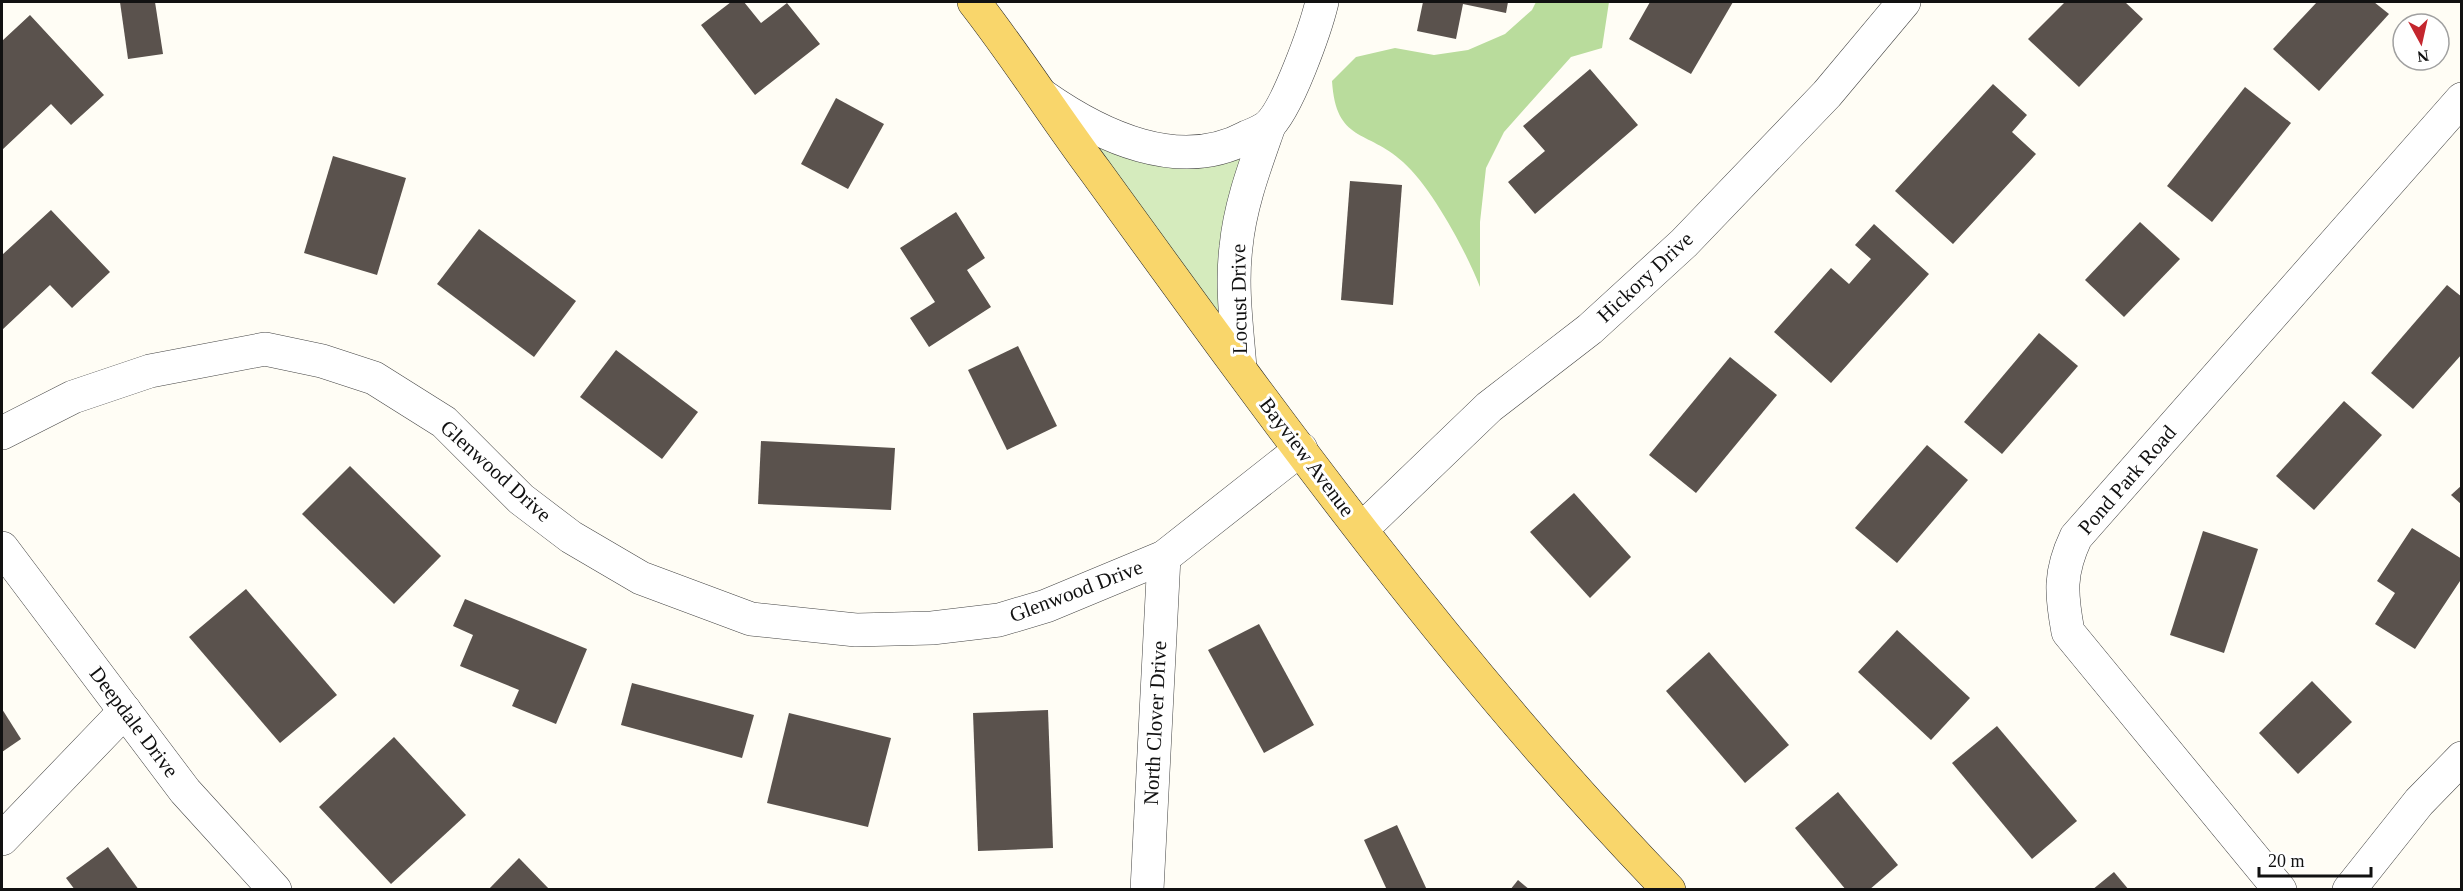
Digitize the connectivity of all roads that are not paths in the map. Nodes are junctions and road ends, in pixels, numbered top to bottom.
1 (974, 2) edge
2 (1322, 2) edge
3 (1904, 2) edge
4 (1043, 96) junction
5 (2462, 99) edge
6 (1269, 126) junction
7 (1240, 368) junction
8 (2, 433) edge
9 (1301, 449) junction
10 (1362, 529) junction
11 (2, 548) edge
12 (1164, 557) junction
13 (125, 711) junction
14 (2462, 758) edge
15 (2, 839) edge
16 (275, 890) edge
17 (1146, 890) edge
18 (1669, 890) edge
19 (2280, 890) edge
20 (2349, 890) edge

1 - 4 main road, Bayview Avenue
2 - 6 street, Locust Drive
3 - 10 street, Hickory Drive
4 - 6 street
4 - 7 main road, Bayview Avenue
5 - 19 street, Pond Park Road
6 - 7 street, Locust Drive
7 - 9 main road, Bayview Avenue
8 - 12 street, Glenwood Drive
9 - 10 main road, Bayview Avenue
9 - 12 street, Glenwood Drive
10 - 18 main road, Bayview Avenue
11 - 13 street, Deepdale Drive
12 - 17 street, North Clover Drive
13 - 15 street
13 - 16 street, Deepdale Drive
14 - 20 street

